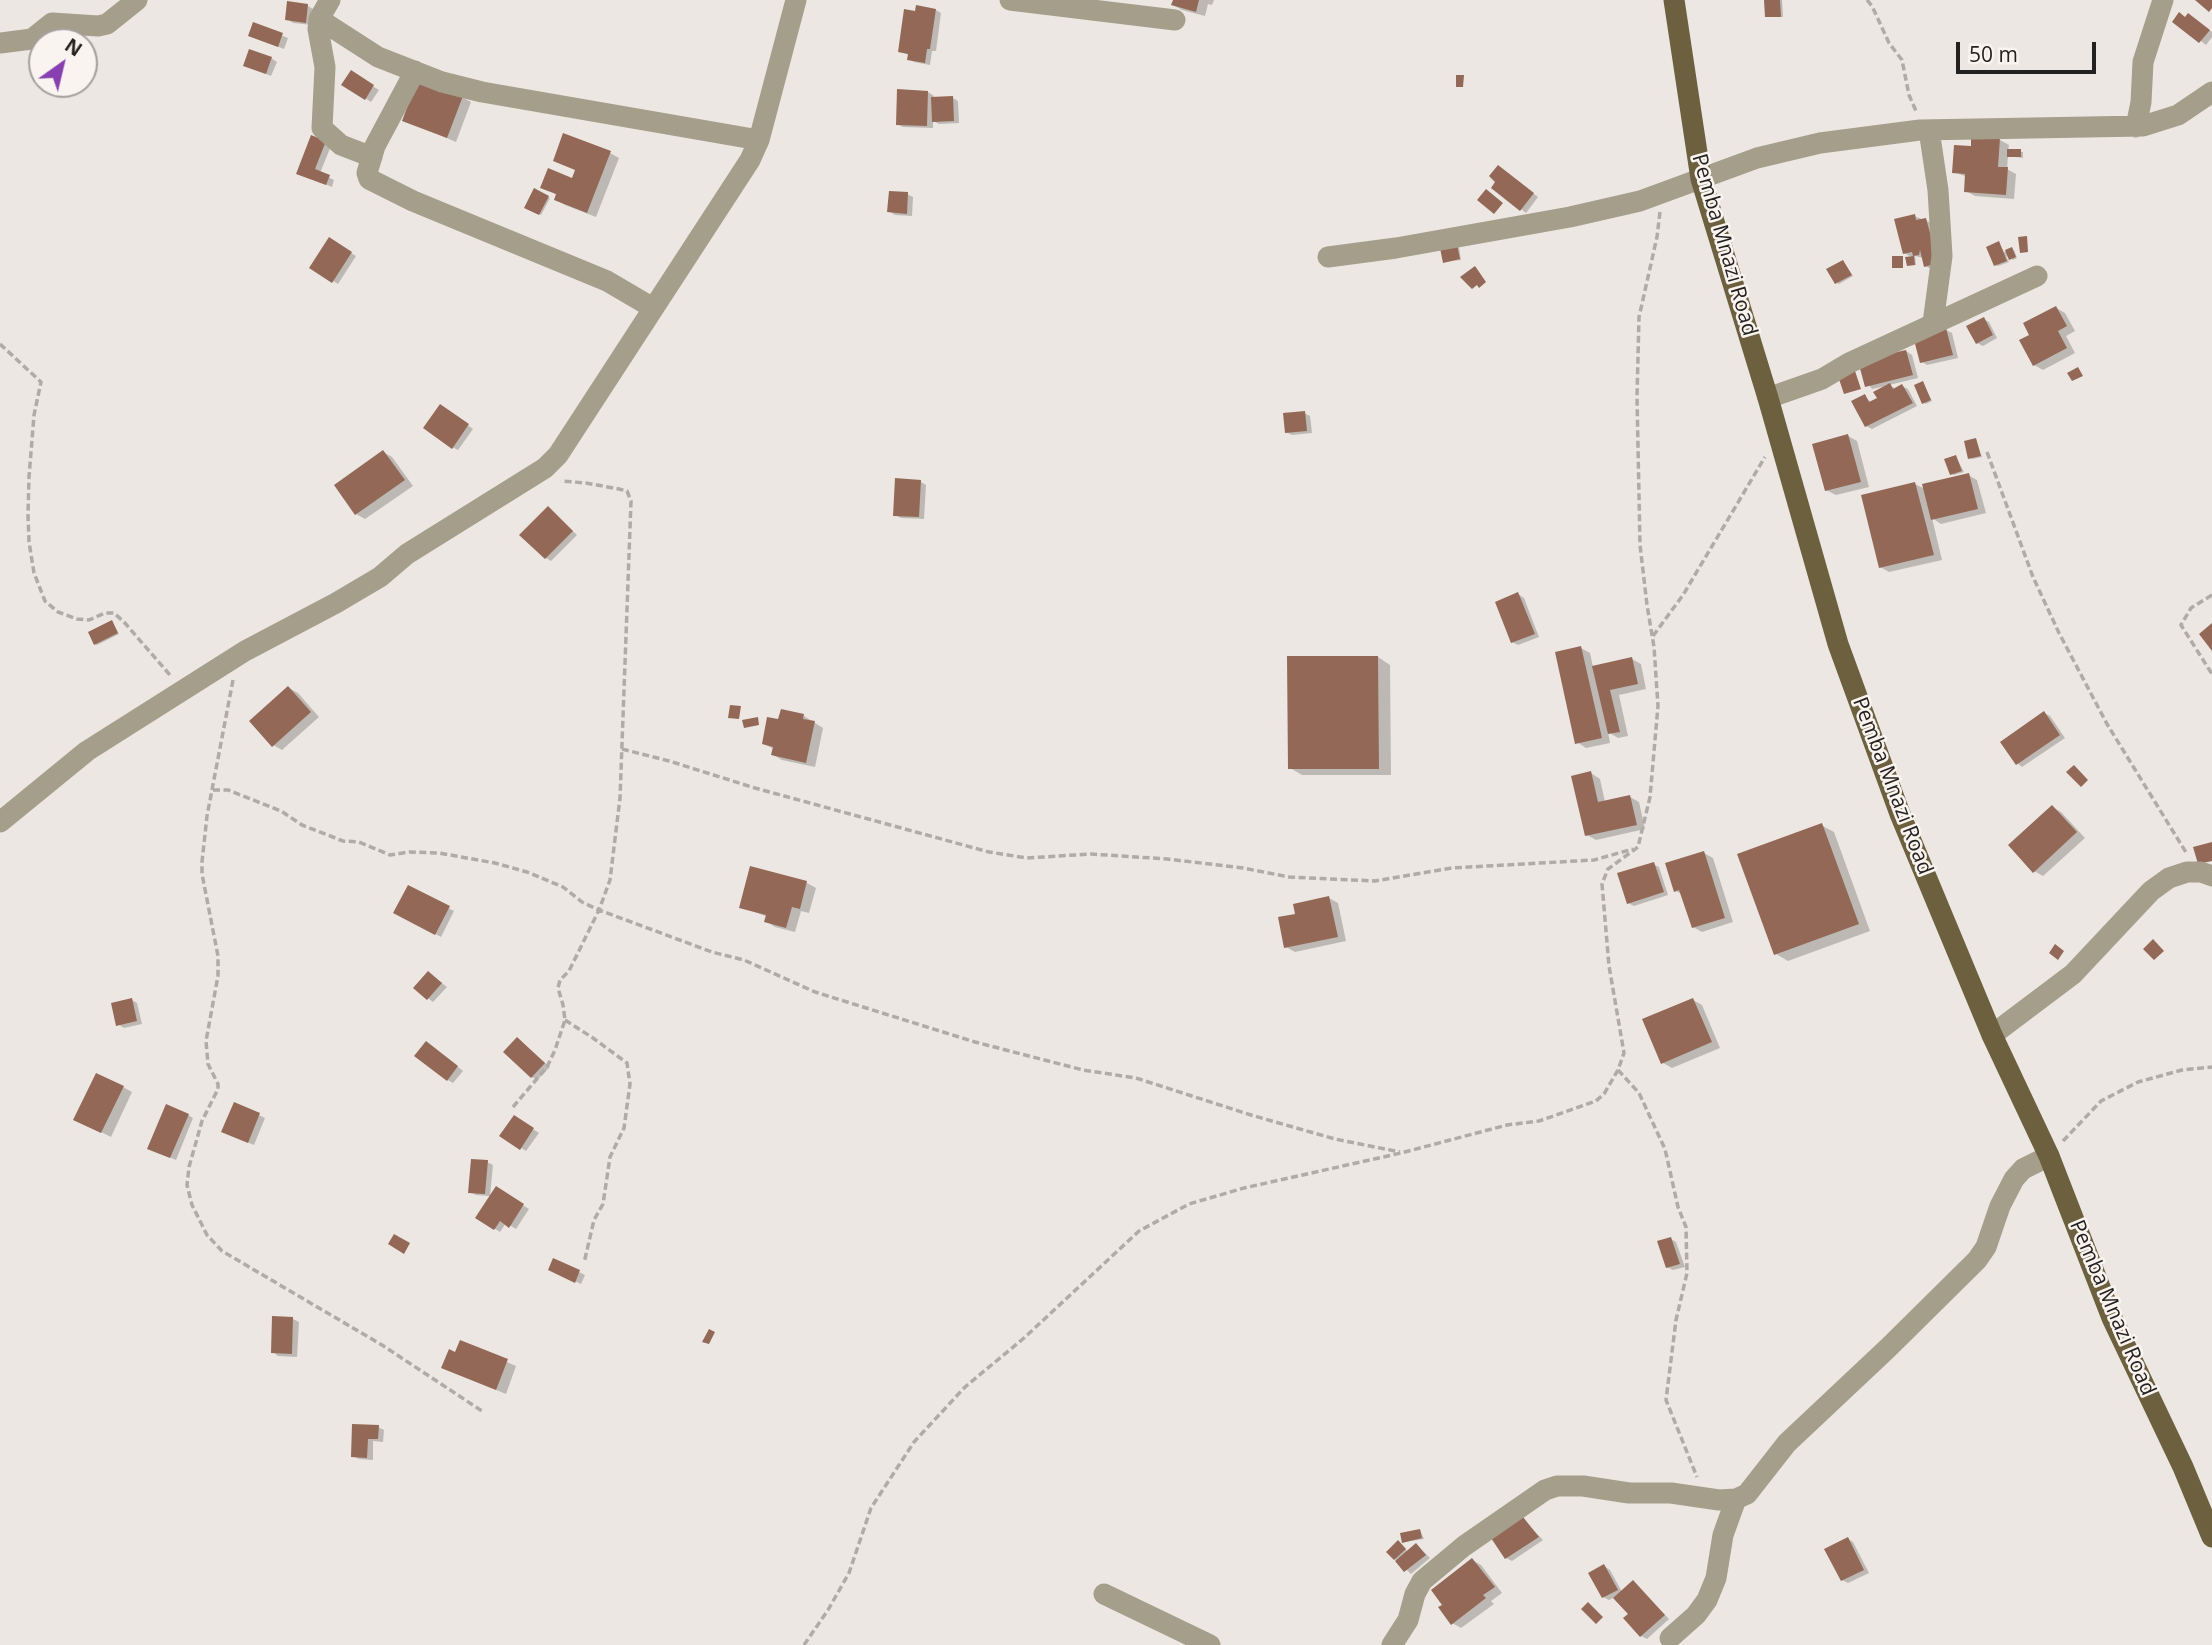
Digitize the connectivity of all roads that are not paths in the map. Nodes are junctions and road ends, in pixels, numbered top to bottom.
1 (137, 0) edge
2 (330, 0) edge
3 (796, 0) edge
4 (1010, 0) edge
5 (1674, 0) edge
6 (2163, 0) edge
7 (319, 19) junction
8 (1175, 20) dead end
9 (0, 43) edge
10 (415, 71) junction
11 (2212, 92) edge
12 (2136, 127) junction
13 (1924, 130) junction
14 (759, 141) junction
15 (372, 157) junction
16 (1701, 179) junction
17 (1328, 257) dead end
18 (2037, 276) dead end
19 (653, 308) junction
20 (1933, 323) junction
21 (1768, 398) junction
22 (0, 822) edge
23 (2207, 874) edge
24 (1992, 1035) junction
25 (2049, 1156) junction
26 (1736, 1499) junction
27 (2212, 1537) edge
28 (1104, 1594) dead end
29 (1670, 1638) dead end
30 (1210, 1645) edge
31 (1392, 1645) edge

1 - 9 street
2 - 7 street
3 - 14 street
4 - 8 street
5 - 16 main road, Pemba Mnazi Road
6 - 12 street
7 - 10 street
7 - 15 street
10 - 14 street
10 - 15 street
11 - 12 street
12 - 13 street
13 - 16 street
13 - 20 street
14 - 19 street
15 - 19 street
16 - 17 street
16 - 21 main road, Pemba Mnazi Road
18 - 20 street
19 - 22 street
20 - 21 street
21 - 24 main road, Pemba Mnazi Road
23 - 24 street
24 - 25 main road, Pemba Mnazi Road
25 - 26 street
25 - 27 main road, Pemba Mnazi Road
26 - 29 street
26 - 31 street
28 - 30 street

